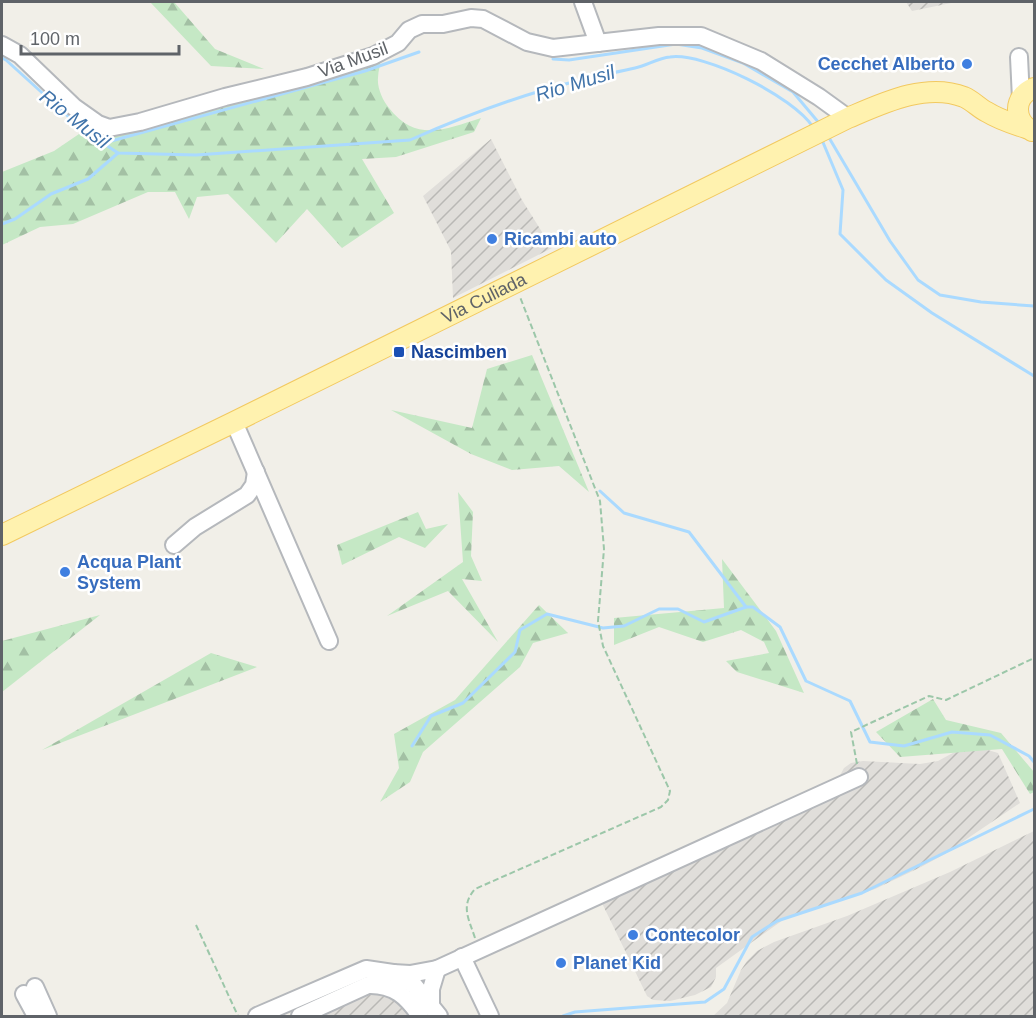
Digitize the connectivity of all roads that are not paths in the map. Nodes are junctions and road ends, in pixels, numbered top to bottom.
1 (584, 2) edge
2 (598, 43) junction
3 (2, 45) edge
4 (1035, 82) edge
5 (1024, 97) edge
6 (973, 102) junction
7 (842, 121) junction
8 (1032, 132) edge
9 (234, 422) junction
10 (256, 472) junction
11 (2, 535) edge
12 (174, 545) dead end
13 (329, 641) dead end
14 (859, 777) road end
15 (462, 957) junction
16 (437, 969) junction
17 (393, 973) junction
18 (309, 993) junction
19 (318, 1008) junction
20 (430, 1012) edge
21 (36, 1017) edge
22 (48, 1017) edge
23 (256, 1017) edge
24 (300, 1017) edge
25 (490, 1017) edge

1 - 2 street
2 - 3 street, Via Musil
2 - 7 street, Via Musil
4 - 5 street
5 - 6 main road, Via Culiada
5 - 8 main road
6 - 7 main road, Via Culiada
6 - 8 main road, Via Culiada
7 - 9 main road, Via Culiada
9 - 10 street
9 - 11 main road, Via Culiada
10 - 12 street
10 - 13 street
14 - 15 street
15 - 16 street
15 - 25 street
16 - 17 street
16 - 20 street
17 - 18 street
17 - 20 street
18 - 19 street
18 - 23 street
19 - 20 street
19 - 24 street
21 - 22 street

